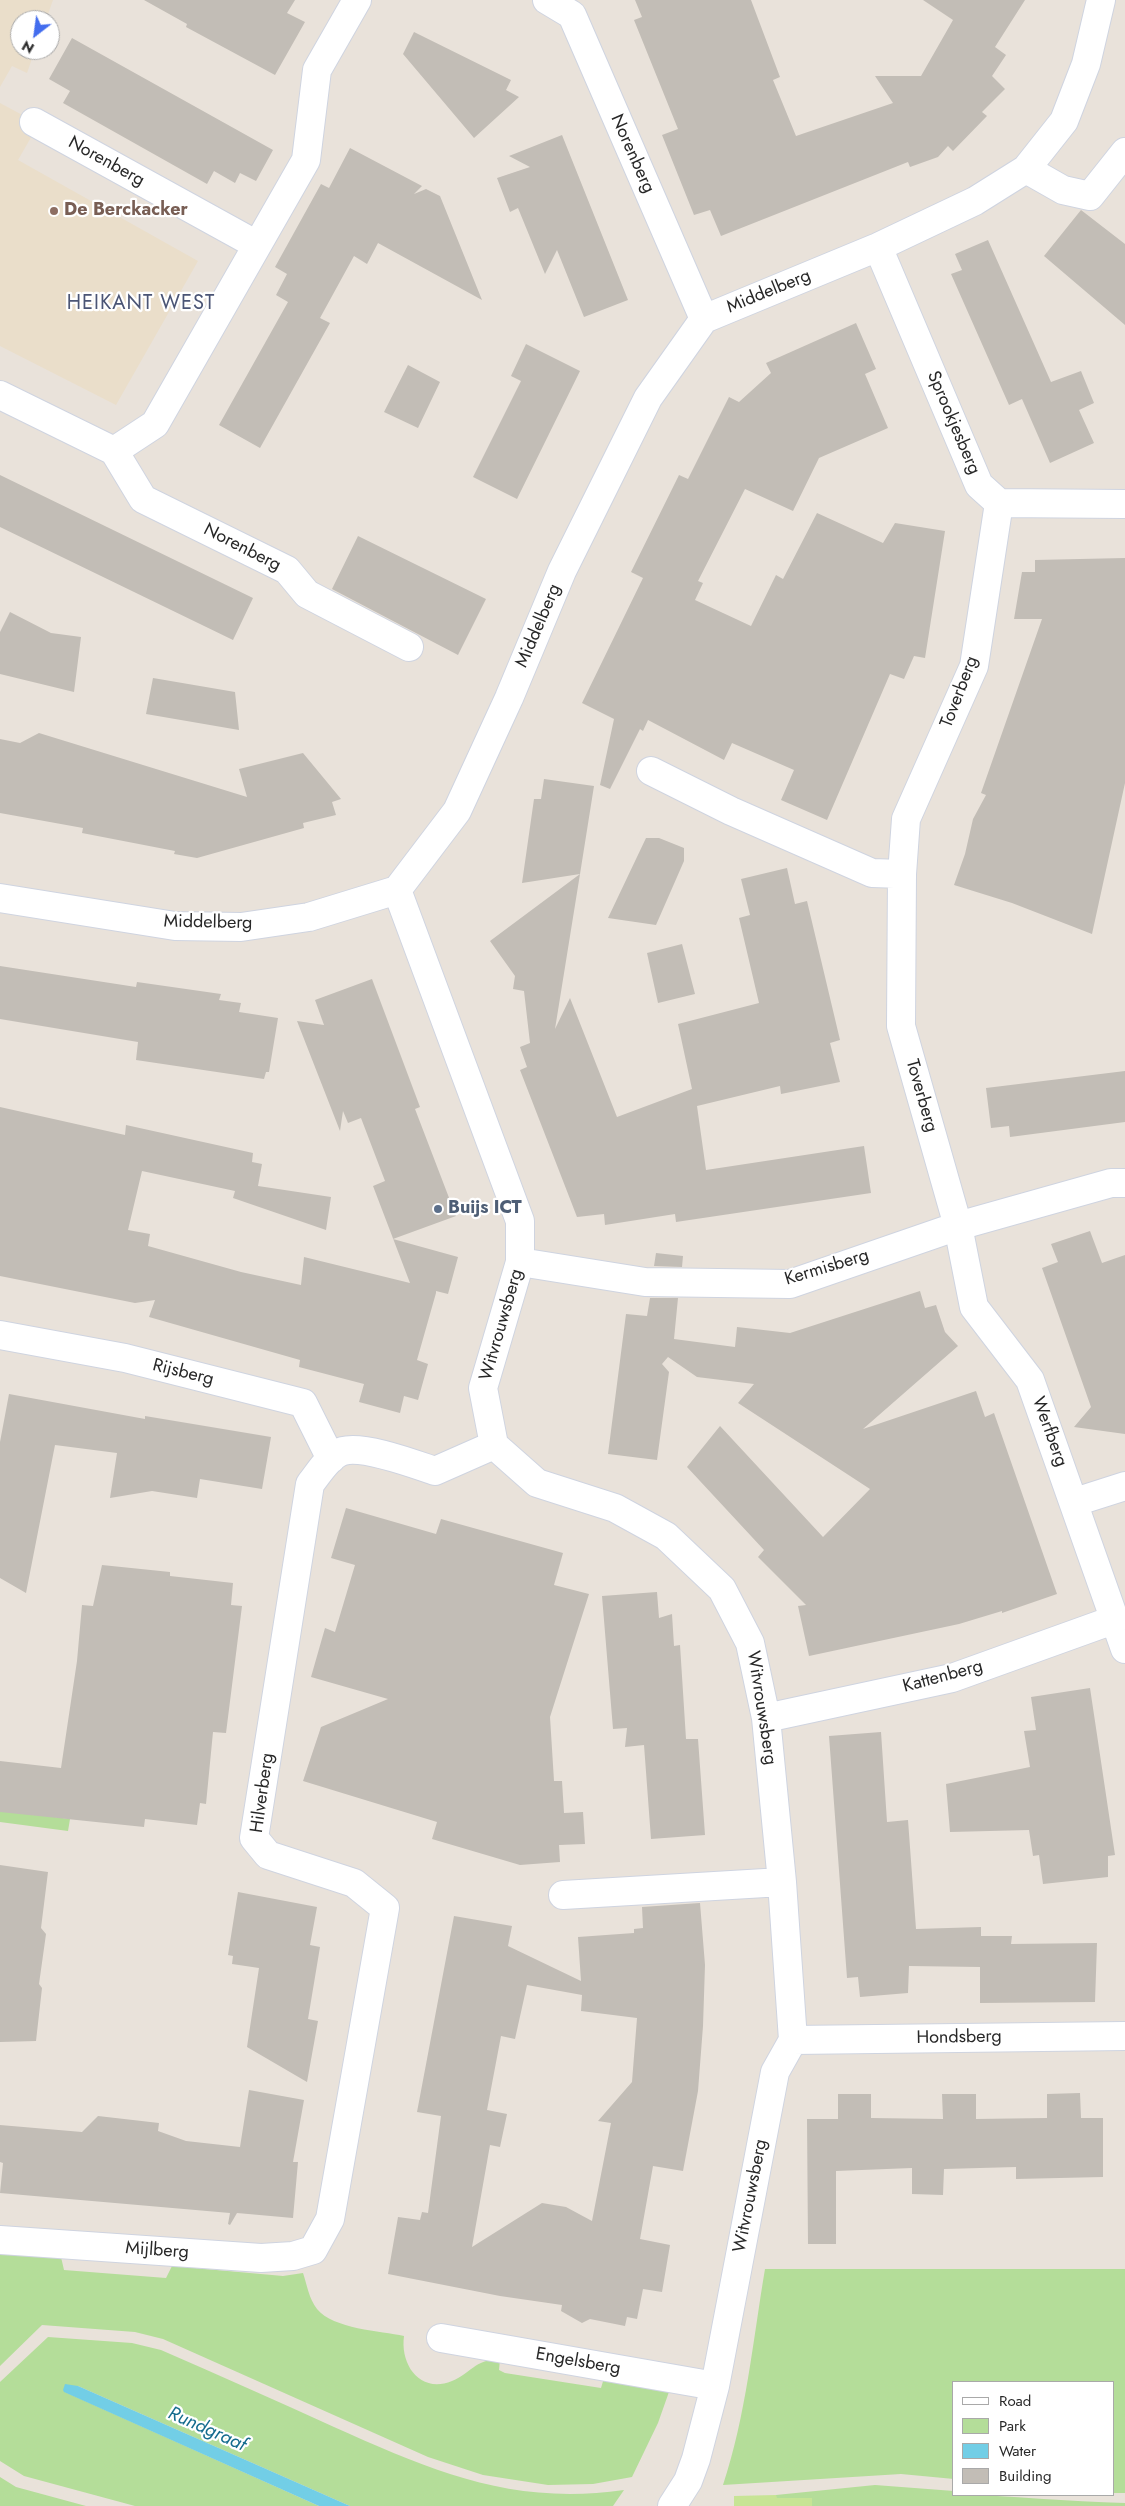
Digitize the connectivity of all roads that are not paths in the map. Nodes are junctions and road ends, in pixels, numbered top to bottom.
1 (357, 0) edge
2 (547, 0) edge
3 (1101, 0) edge
4 (579, 7) edge
5 (34, 122) dead end
6 (1125, 152) edge
7 (1026, 169) junction
8 (258, 245) junction
9 (878, 247) junction
10 (704, 319) junction
11 (0, 395) edge
12 (114, 452) junction
13 (999, 504) junction
14 (1125, 504) edge
15 (409, 647) dead end
16 (651, 771) dead end
17 (902, 874) junction
18 (397, 890) junction
19 (0, 898) edge
20 (1125, 1183) edge
21 (958, 1226) junction
22 (520, 1262) junction
23 (0, 1335) edge
24 (494, 1445) junction
25 (331, 1459) junction
26 (1125, 1486) edge
27 (1075, 1502) junction
28 (1116, 1619) junction
29 (1125, 1649) edge
30 (766, 1718) junction
31 (782, 1882) junction
32 (563, 1895) dead end
33 (1125, 2036) edge
34 (793, 2040) junction
35 (0, 2240) edge
36 (313, 2250) joint
37 (441, 2338) dead end
38 (714, 2386) junction
39 (672, 2506) edge

1 - 8 street
2 - 4 street, Norenberg
3 - 7 street, Middelberg
4 - 10 street, Norenberg
5 - 8 street, Norenberg
6 - 7 street
7 - 9 street, Middelberg
8 - 12 street
9 - 10 street, Middelberg
9 - 13 street, Sprookjesberg
10 - 18 street, Middelberg
11 - 12 street
12 - 15 street, Norenberg
13 - 14 street
13 - 17 street, Toverberg
16 - 17 street
17 - 21 street, Toverberg
18 - 19 street, Middelberg
18 - 22 street, Witvrouwsberg
20 - 21 street, Kermisberg
21 - 22 street, Kermisberg
21 - 27 street, Werfberg
22 - 24 street, Witvrouwsberg
23 - 25 street, Rijsberg
24 - 25 street
24 - 30 street, Witvrouwsberg
25 - 36 street, Hilverberg
26 - 27 street
27 - 28 street, Werfberg
28 - 29 street, Werfberg
28 - 30 street, Kattenberg
30 - 31 street, Witvrouwsberg
31 - 32 street
31 - 34 street, Witvrouwsberg
33 - 34 street, Hondsberg
34 - 38 street, Witvrouwsberg
35 - 36 street, Mijlberg
37 - 38 street, Engelsberg
38 - 39 street, Witvrouwsberg

